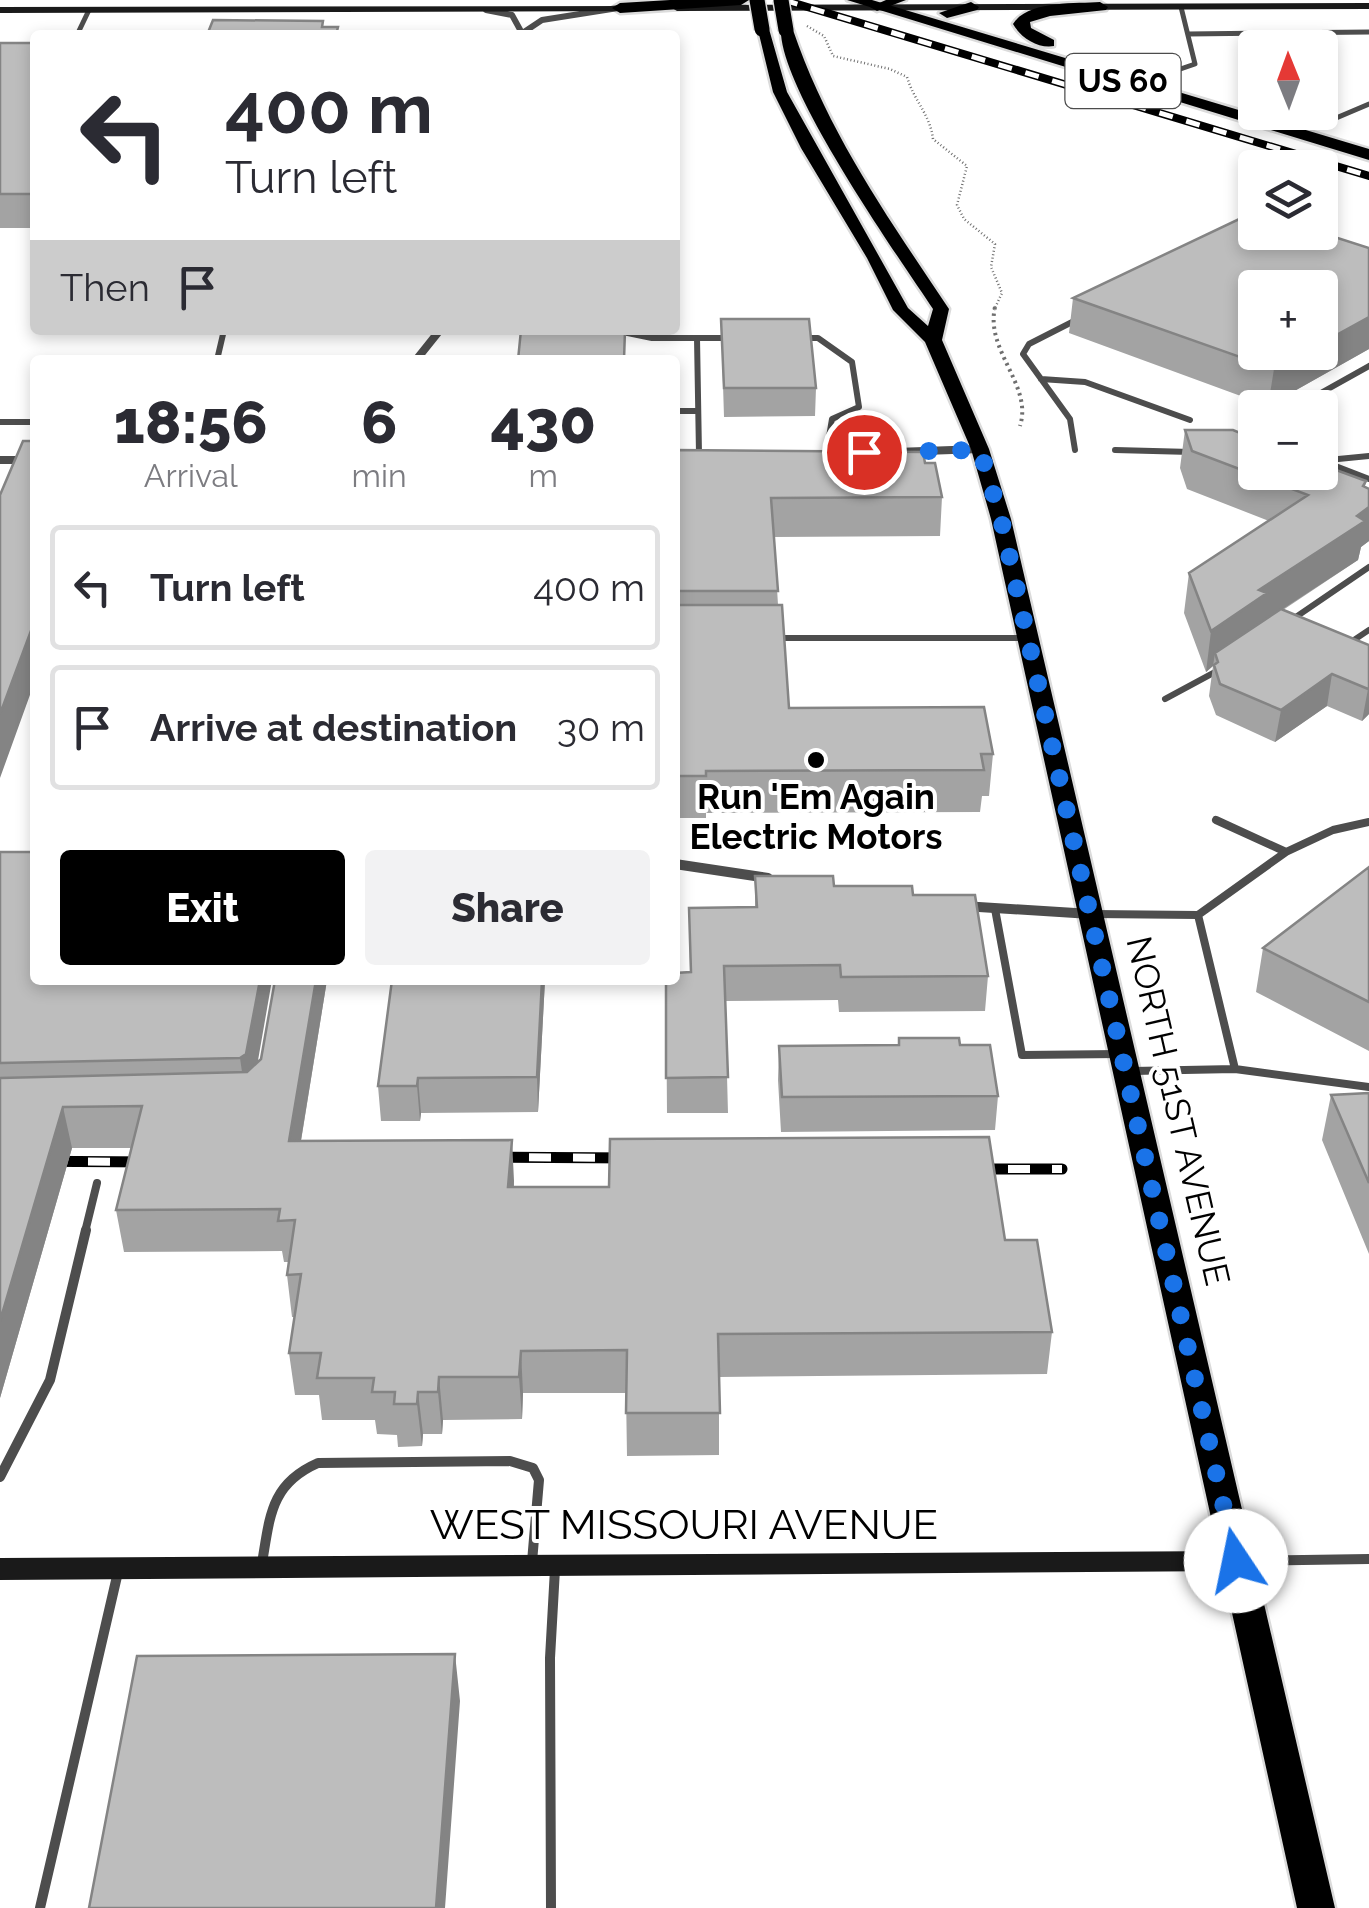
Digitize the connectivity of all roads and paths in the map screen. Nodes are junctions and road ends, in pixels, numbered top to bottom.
1 (741, 0) edge
2 (757, 0) edge
3 (781, 0) edge
4 (902, 0) edge
5 (860, 3) edge
6 (1308, 3) edge
7 (354, 4) edge
8 (92, 5) edge
9 (469, 5) edge
10 (1369, 6) edge
11 (928, 7) junction
12 (1100, 7) junction
13 (1181, 7) junction
14 (620, 8) junction
15 (971, 8) junction
16 (0, 10) edge
17 (802, 20) dead end
18 (948, 21) junction
19 (80, 30) edge
20 (522, 30) edge
21 (528, 30) edge
22 (1369, 32) edge
23 (1188, 34) junction
24 (1048, 43) junction
25 (1160, 76) junction
26 (1238, 99) edge
27 (1369, 104) edge
28 (1338, 117) edge
29 (1338, 129) edge
30 (1369, 138) edge
31 (1369, 155) edge
32 (1082, 317) edge
33 (436, 335) edge
34 (637, 335) edge
35 (696, 338) junction
36 (731, 338) edge
37 (783, 338) edge
38 (933, 340) junction
39 (420, 355) edge
40 (1369, 366) edge
41 (1041, 379) junction
42 (1326, 390) edge
43 (680, 411) edge
44 (698, 411) junction
45 (1190, 420) dead end
46 (0, 422) edge
47 (30, 422) edge
48 (1020, 426) dead end
49 (830, 437) dead end
50 (1238, 439) edge
51 (1228, 445) edge
52 (980, 450) junction
53 (1075, 450) dead end
54 (1115, 450) dead end
55 (891, 452) edge
56 (1194, 452) edge
57 (687, 454) edge
58 (699, 454) junction
59 (718, 454) edge
60 (1369, 456) edge
61 (1338, 459) edge
62 (0, 460) edge
63 (30, 460) edge
64 (1338, 466) edge
65 (1369, 479) edge
66 (1369, 567) edge
67 (1284, 624) edge
68 (1369, 630) edge
69 (767, 638) edge
70 (1027, 638) junction
71 (1344, 646) edge
72 (1224, 666) edge
73 (1166, 699) dead end
74 (1216, 820) dead end
75 (1369, 822) edge
76 (1286, 852) junction
77 (680, 865) edge
78 (784, 881) edge
79 (956, 905) edge
80 (995, 909) junction
81 (1092, 914) junction
82 (1198, 915) junction
83 (1126, 1063) junction
84 (1235, 1069) junction
85 (1369, 1087) edge
86 (97, 1183) dead end
87 (0, 1477) edge
88 (1369, 1559) edge
89 (1236, 1561) junction
90 (544, 1565) junction
91 (261, 1567) junction
92 (119, 1568) junction
93 (0, 1569) edge
94 (40, 1908) edge
95 (552, 1908) edge
96 (1316, 1908) edge

1 - 14 highway
2 - 38 main road, NORTH 51ST AVENUE, bridge
3 - 38 main road, NORTH 51ST AVENUE, bridge
4 - 5 main road
4 - 11 highway, US 60
5 - 11 main road
5 - 14 main road
5 - 18 highway, US 60
6 - 10 main road
6 - 13 main road
7 - 8 main road
7 - 9 main road
8 - 16 main road
8 - 19 lane
9 - 14 main road
9 - 20 street
11 - 15 main road
11 - 18 highway, US 60
12 - 13 main road
12 - 15 main road
12 - 24 highway
13 - 23 lane
14 - 21 street
15 - 18 highway
17 - 48 path
18 - 24 highway, US 60
18 - 31 highway, US 60
22 - 23 lane
23 - 25 lane
24 - 25 highway, US 60
25 - 26 highway, US 60
27 - 28 lane
29 - 30 highway
32 - 41 lane
33 - 39 street
34 - 35 lane
35 - 36 lane
35 - 44 lane
37 - 49 lane
38 - 52 main road, NORTH 51ST AVENUE
40 - 42 lane
41 - 45 lane
41 - 53 lane
43 - 44 lane
44 - 58 lane
46 - 47 lane
50 - 51 lane
52 - 55 street
52 - 70 main road, NORTH 51ST AVENUE
54 - 56 lane
57 - 58 street
58 - 59 street
60 - 61 lane
62 - 63 street
64 - 65 lane
66 - 67 lane
68 - 71 lane
69 - 70 lane
70 - 81 main road, NORTH 51ST AVENUE
72 - 73 lane
74 - 76 lane
75 - 76 lane
76 - 82 lane
77 - 78 street
79 - 80 street
80 - 81 street
80 - 83 lane
81 - 82 lane
81 - 83 main road, NORTH 51ST AVENUE
82 - 84 lane
83 - 84 lane
83 - 89 main road, NORTH 51ST AVENUE
84 - 85 lane
86 - 87 lane
88 - 89 lane, WEST MISSOURI AVENUE
89 - 90 main road, WEST MISSOURI AVENUE
89 - 96 main road, NORTH 51ST AVENUE
90 - 91 main road, WEST MISSOURI AVENUE
90 - 91 lane
90 - 95 lane
91 - 92 main road, WEST MISSOURI AVENUE
92 - 93 main road, WEST MISSOURI AVENUE
92 - 94 lane

